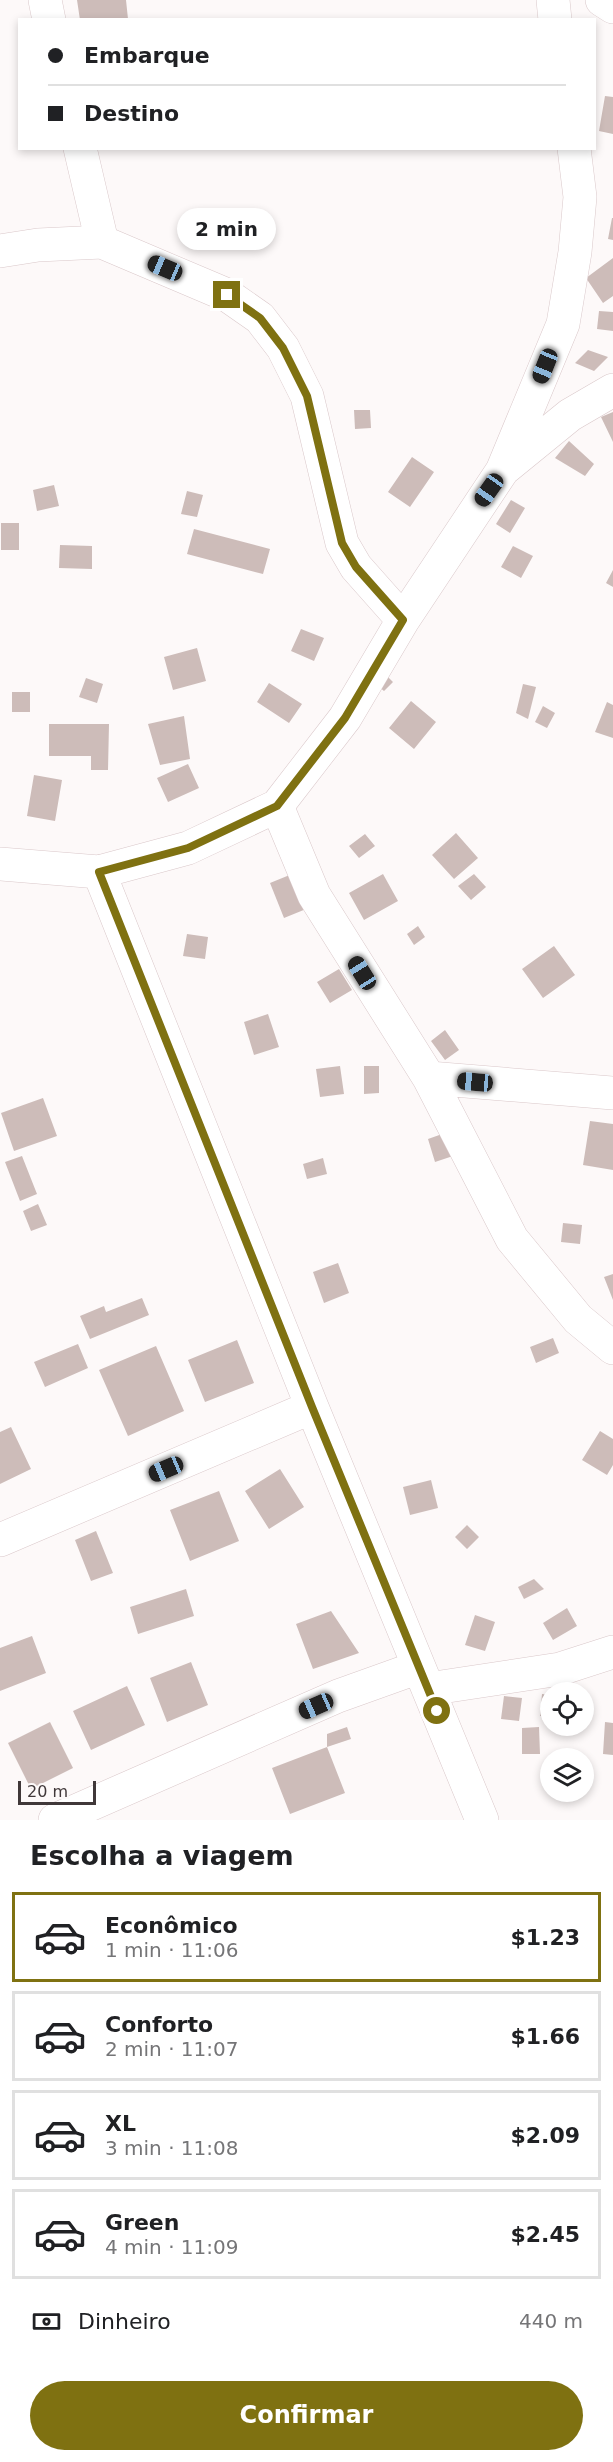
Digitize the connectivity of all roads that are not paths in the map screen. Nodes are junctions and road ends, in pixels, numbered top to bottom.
1 (45, 0) edge
2 (602, 0) edge
3 (613, 7) edge
4 (49, 18) edge
5 (80, 150) edge
6 (574, 150) edge
7 (102, 242) junction
8 (0, 251) edge
9 (613, 390) edge
10 (502, 471) junction
11 (403, 620) junction
12 (277, 806) junction
13 (0, 864) edge
14 (99, 872) junction
15 (429, 1078) junction
16 (613, 1093) edge
17 (613, 1348) edge
18 (312, 1407) junction
19 (0, 1540) edge
20 (613, 1652) edge
21 (423, 1678) junction
22 (55, 1820) edge
23 (482, 1820) edge

1 - 4 street
2 - 3 street
5 - 7 street
6 - 10 street
7 - 8 street
7 - 11 street
9 - 10 street
10 - 11 street
11 - 12 street
12 - 14 street
12 - 15 street
13 - 14 street
14 - 18 street
15 - 16 street
15 - 17 street
18 - 19 street
18 - 21 street
20 - 21 street
21 - 22 street
21 - 23 street

